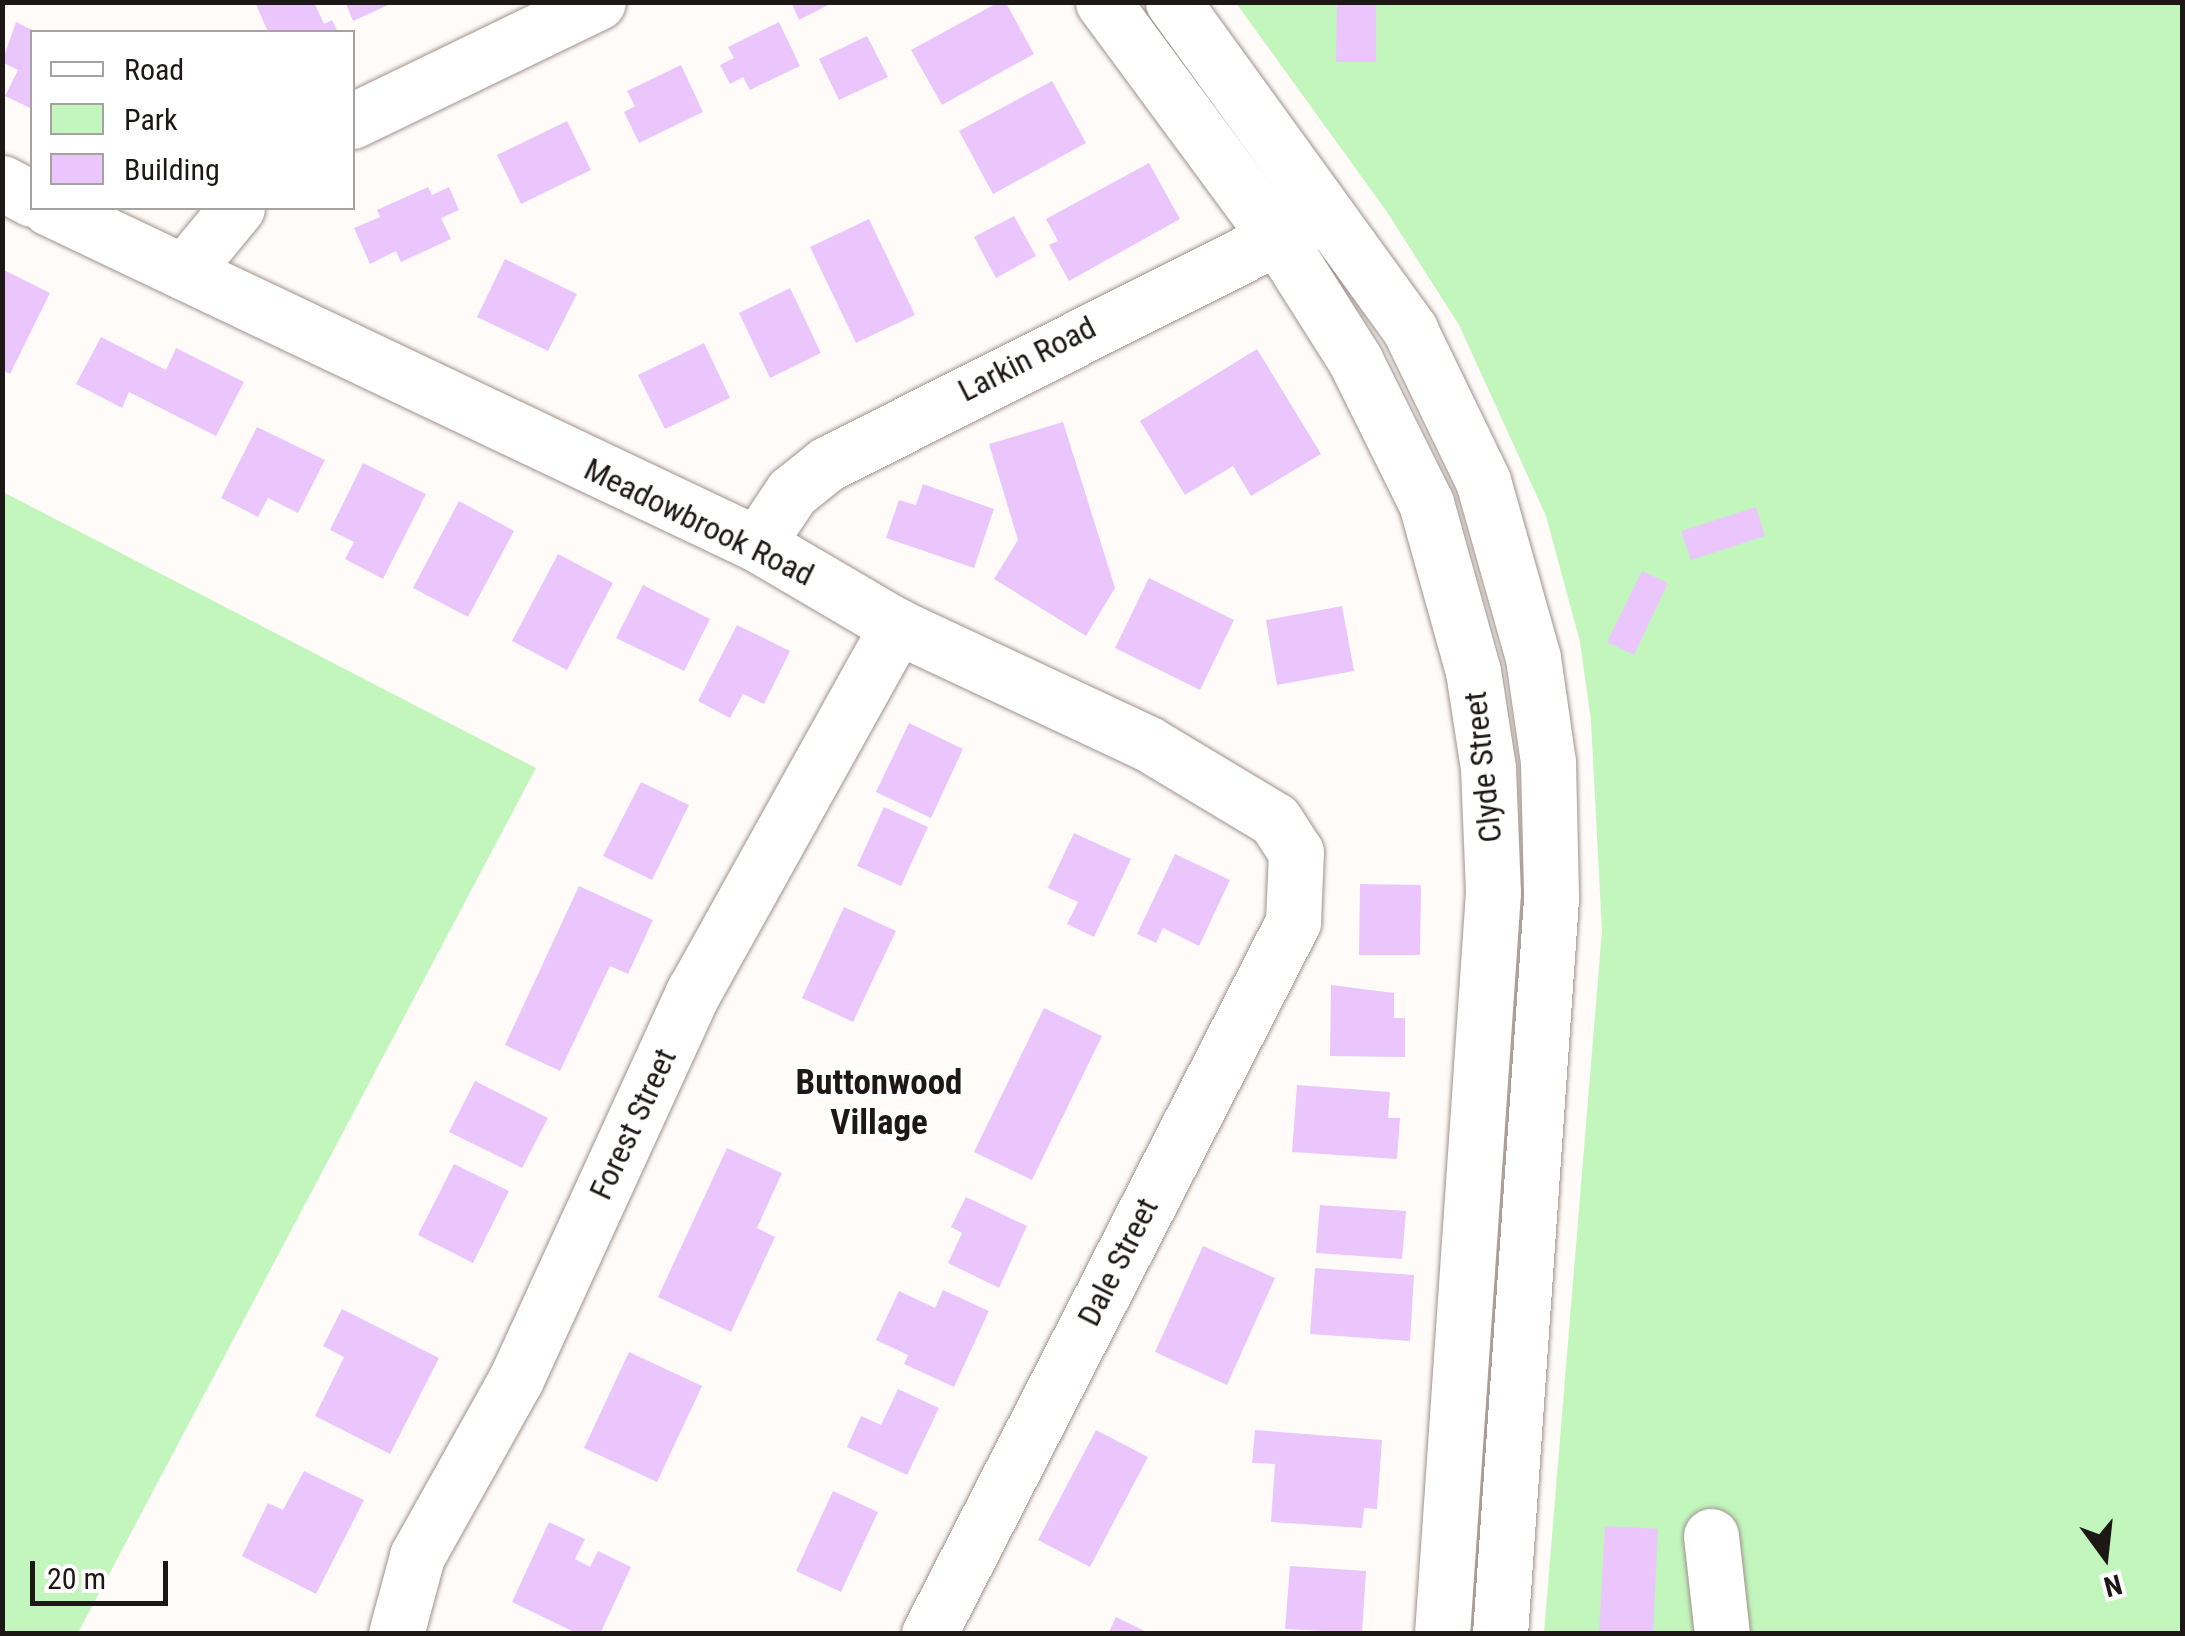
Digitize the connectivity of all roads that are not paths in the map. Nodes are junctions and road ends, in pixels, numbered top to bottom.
1 (598, 2) edge
2 (1103, 2) edge
3 (1173, 2) edge
4 (355, 119) edge
5 (2, 183) edge
6 (30, 198) edge
7 (53, 210) edge
8 (235, 210) edge
9 (1327, 212) junction
10 (1276, 237) junction
11 (184, 272) junction
12 (756, 544) junction
13 (897, 626) junction
14 (1297, 887) joint
15 (1711, 1536) dead end
16 (396, 1633) edge
17 (929, 1634) edge
18 (1442, 1634) edge
19 (1500, 1634) edge
20 (1722, 1634) edge

1 - 4 street
2 - 10 street, Clyde Street
3 - 9 street, Clyde Street
5 - 6 street
7 - 11 street, Meadowbrook Road
8 - 11 street
9 - 10 street, Larkin Road
9 - 19 street, Clyde Street
10 - 12 street, Larkin Road
10 - 18 street, Clyde Street
11 - 12 street, Meadowbrook Road
12 - 13 street, Meadowbrook Road
13 - 14 street, Meadowbrook Road
13 - 16 street, Forest Street
14 - 17 street, Dale Street
15 - 20 street

